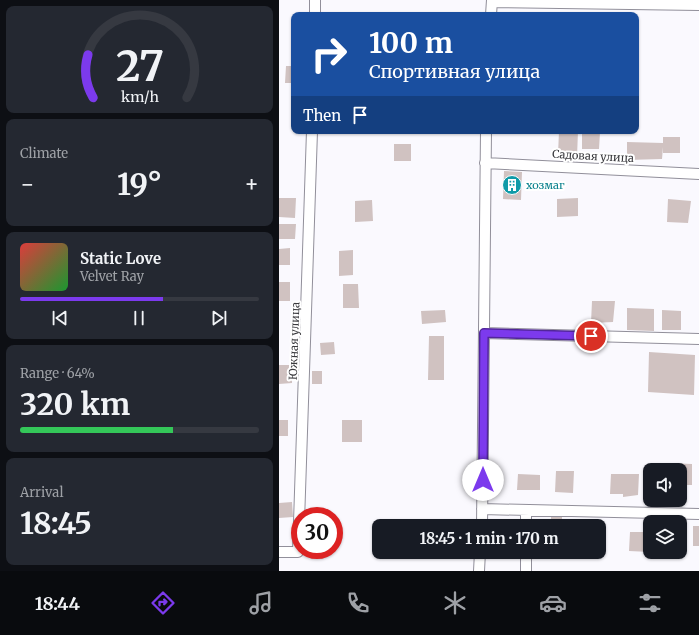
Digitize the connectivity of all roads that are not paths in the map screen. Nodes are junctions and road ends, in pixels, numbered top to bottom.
1 (315, 0) edge
2 (492, 1) edge
3 (699, 5) edge
4 (315, 12) edge
5 (491, 12) edge
6 (312, 134) edge
7 (486, 134) edge
8 (485, 163) junction
9 (699, 174) edge
10 (484, 333) junction
11 (699, 339) edge
12 (482, 510) junction
13 (526, 510) junction
14 (699, 514) edge
15 (482, 519) edge
16 (526, 519) edge
17 (279, 552) edge
18 (480, 559) edge
19 (526, 559) edge
20 (479, 571) edge
21 (526, 571) edge

1 - 4 street
2 - 3 street
2 - 5 street
6 - 17 street, Южная улица
7 - 8 street
8 - 9 street, Садовая улица
8 - 10 street
10 - 11 street
10 - 12 street
12 - 13 street
12 - 15 street
13 - 14 street
13 - 16 street
18 - 20 street
19 - 21 street

